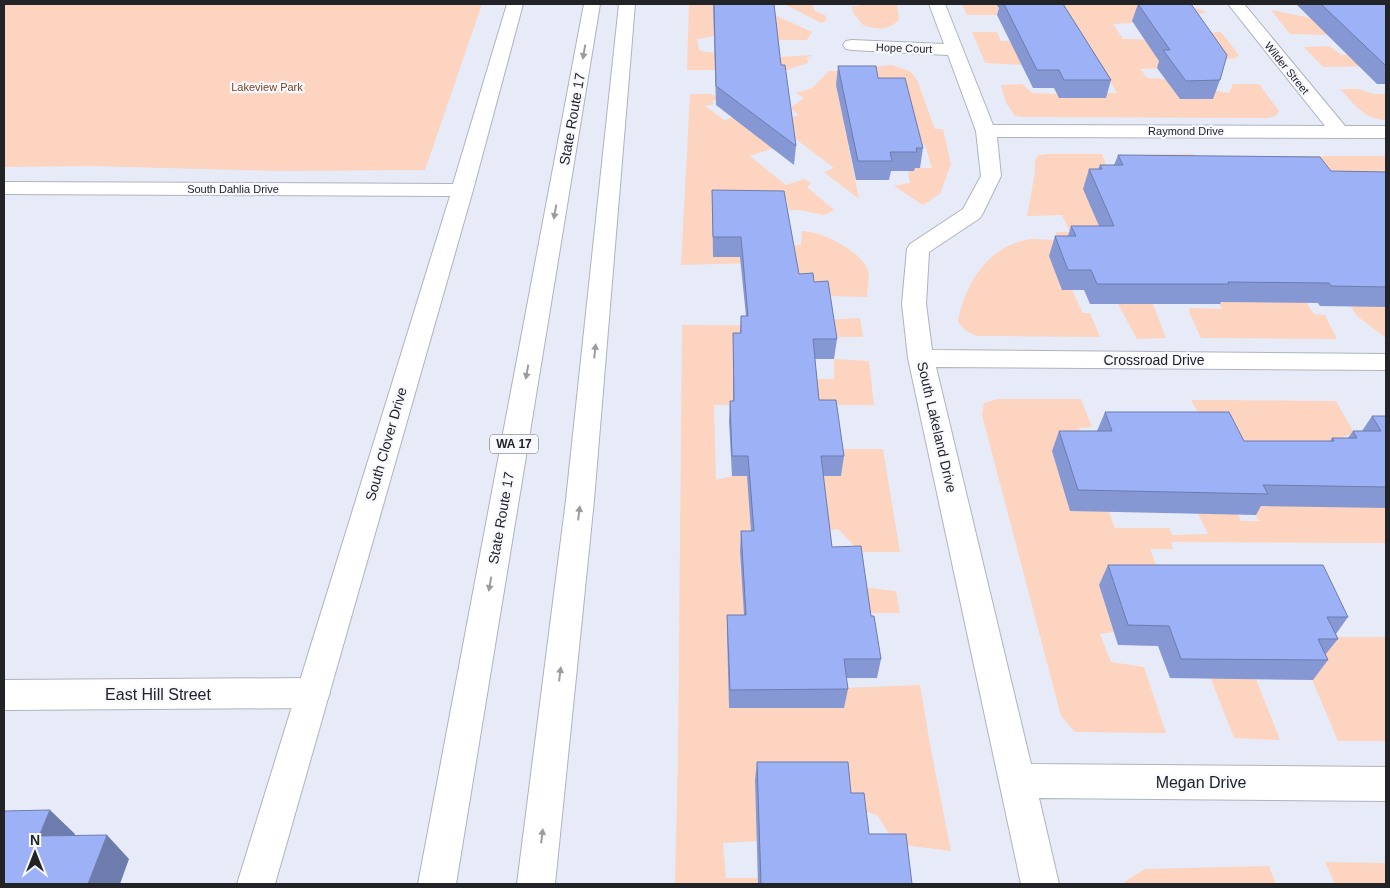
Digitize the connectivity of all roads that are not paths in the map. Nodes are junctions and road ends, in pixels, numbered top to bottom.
1 (515, 4) edge
2 (592, 4) edge
3 (627, 4) edge
4 (938, 4) edge
5 (1236, 4) edge
6 (852, 46) dead end
7 (955, 50) junction
8 (986, 131) junction
9 (1339, 131) junction
10 (1386, 132) edge
11 (4, 188) edge
12 (462, 190) junction
13 (921, 358) junction
14 (1386, 362) edge
15 (313, 693) junction
16 (4, 695) edge
17 (1016, 781) junction
18 (1386, 784) edge
19 (256, 884) edge
20 (437, 884) edge
21 (536, 884) edge
22 (1040, 884) edge

1 - 12 main road, South Clover Drive
2 -> 20 main road, State Route 17 / WA 17
21 -> 3 main road
4 - 7 main road, South Lakeland Drive
5 - 9 main road, Wilder Street
6 - 7 main road, Hope Court
7 - 8 main road, South Lakeland Drive
8 - 9 main road, Raymond Drive
8 - 13 main road, South Lakeland Drive
9 - 10 main road, Raymond Drive
11 - 12 main road, South Dahlia Drive
12 - 15 main road, South Clover Drive
13 - 14 main road, Crossroad Drive
13 - 17 main road, South Lakeland Drive
15 - 16 main road, East Hill Street
15 - 19 main road, South Clover Drive
17 - 18 main road, Megan Drive
17 - 22 main road, South Lakeland Drive

